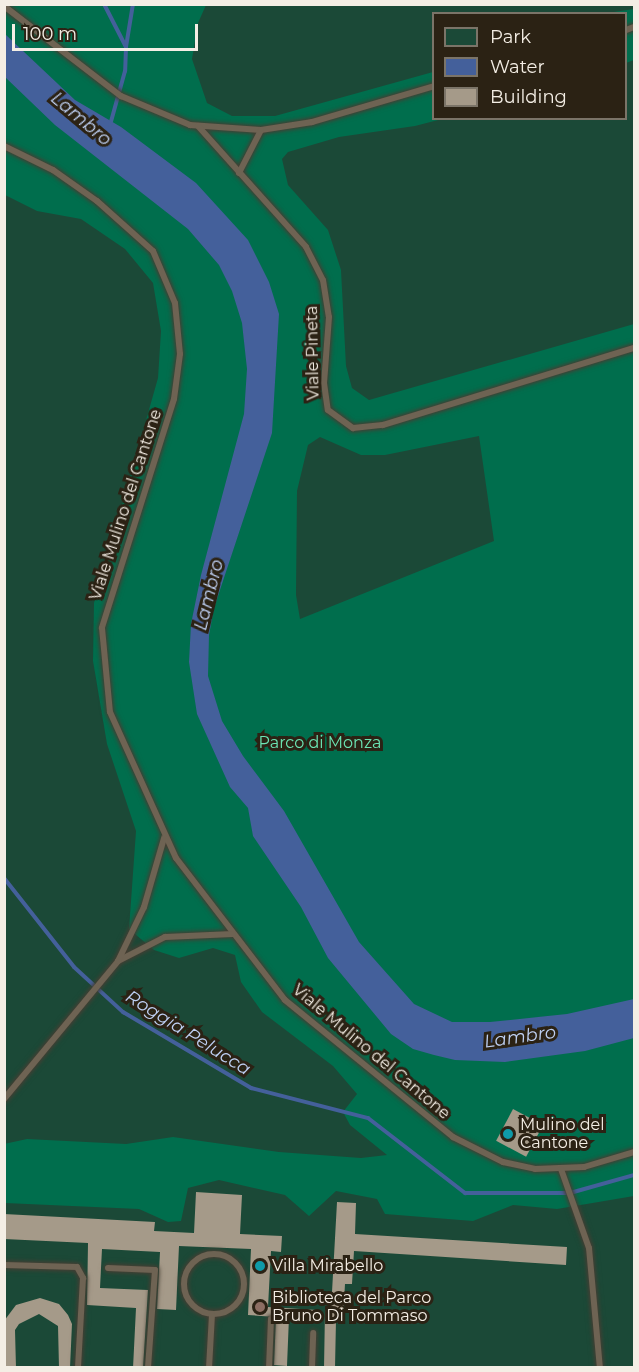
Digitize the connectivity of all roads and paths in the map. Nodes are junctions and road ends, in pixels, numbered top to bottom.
1 (4, 6) edge
2 (432, 87) edge
3 (198, 126) junction
4 (261, 130) junction
5 (4, 146) edge
6 (239, 173) junction
7 (634, 348) edge
8 (165, 837) junction
9 (233, 934) junction
10 (118, 961) junction
11 (4, 1100) edge
12 (634, 1152) edge
13 (561, 1169) junction
14 (4, 1265) edge
15 (108, 1268) dead end
16 (212, 1314) junction
17 (272, 1319) dead end
18 (313, 1333) dead end
19 (78, 1368) edge
20 (148, 1368) edge
21 (209, 1368) edge
22 (268, 1368) edge
23 (312, 1368) edge
24 (600, 1368) edge

1 - 3 lane
2 - 4 lane
3 - 4 lane
3 - 6 lane, Viale Pineta
4 - 6 lane
5 - 8 lane, Viale Mulino del Cantone
6 - 7 lane, Viale Pineta
8 - 9 lane, Viale Mulino del Cantone
8 - 10 lane
9 - 10 lane
9 - 13 lane, Viale Mulino del Cantone
10 - 11 lane
12 - 13 lane, Viale Mulino del Cantone
13 - 24 lane
14 - 19 lane
15 - 20 lane
16 - 16 lane
16 - 21 lane
17 - 22 lane
18 - 23 lane

